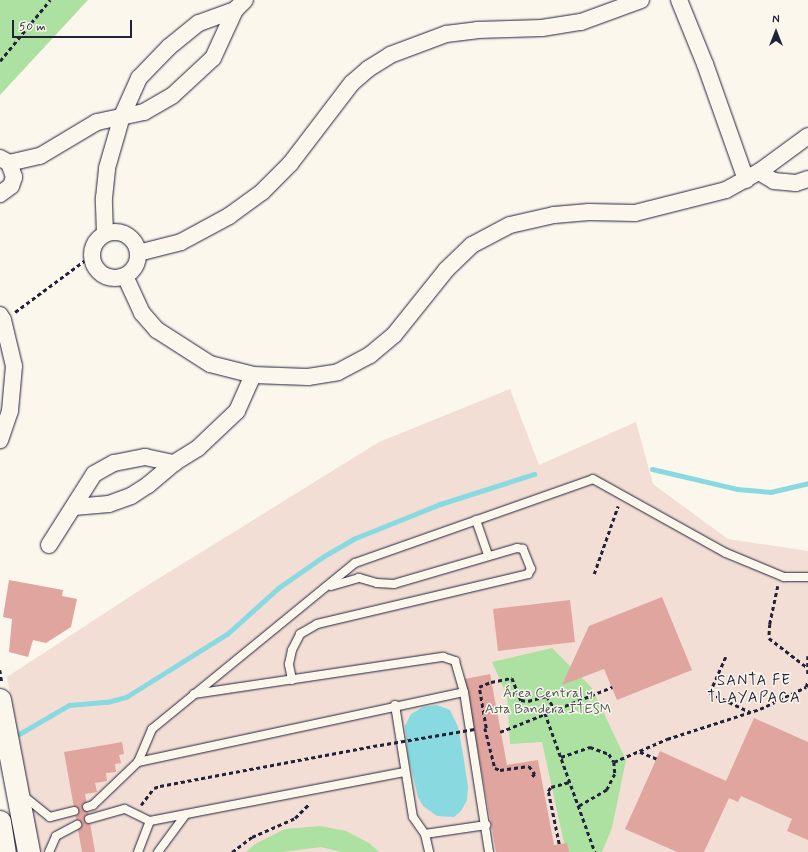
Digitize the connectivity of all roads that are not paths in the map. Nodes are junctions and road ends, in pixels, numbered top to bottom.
1 (641, 0) edge
2 (679, 0) edge
3 (240, 5) edge
4 (122, 116) junction
5 (808, 136) edge
6 (4, 160) edge
7 (753, 176) junction
8 (808, 179) edge
9 (0, 194) edge
10 (105, 234) junction
11 (138, 253) junction
12 (125, 276) junction
13 (2, 318) edge
14 (254, 376) junction
15 (0, 440) edge
16 (174, 462) junction
17 (74, 506) junction
18 (476, 520) junction
19 (49, 545) dead end
20 (488, 554) junction
21 (808, 577) edge
22 (326, 587) junction
23 (292, 680) junction
24 (464, 692) junction
25 (193, 694) junction
26 (0, 700) edge
27 (395, 706) junction
28 (138, 762) junction
29 (404, 772) junction
30 (14, 782) junction
31 (87, 807) dead end
32 (74, 810) dead end
33 (186, 814) junction
34 (89, 819) dead end
35 (150, 821) junction
36 (0, 822) edge
37 (77, 825) dead end
38 (486, 825) junction
39 (425, 834) junction
40 (5, 852) edge
41 (29, 852) edge
42 (49, 852) edge
43 (138, 852) edge
44 (158, 852) edge
45 (429, 852) edge
46 (489, 852) edge

1 - 11 street
2 - 7 street
3 - 4 street
3 - 4 street
4 - 6 street
4 - 10 street
5 - 7 street
6 - 9 street
7 - 8 street
7 - 14 street
10 - 11 street
10 - 12 street
11 - 12 street
12 - 14 street
13 - 15 street
14 - 16 street
16 - 17 street
16 - 17 street
17 - 19 street
18 - 20 lane
18 - 21 lane
18 - 22 lane
20 - 22 lane
20 - 23 lane
22 - 25 lane
23 - 24 lane
23 - 25 lane
24 - 27 lane
24 - 38 lane
25 - 28 lane
26 - 30 highway
27 - 28 lane
27 - 29 lane
28 - 31 lane
29 - 33 lane
29 - 39 lane
30 - 32 lane
30 - 41 highway
33 - 35 lane
33 - 44 lane
34 - 35 lane
35 - 43 lane
36 - 40 highway
37 - 42 lane
38 - 39 lane
38 - 46 lane
39 - 45 lane

